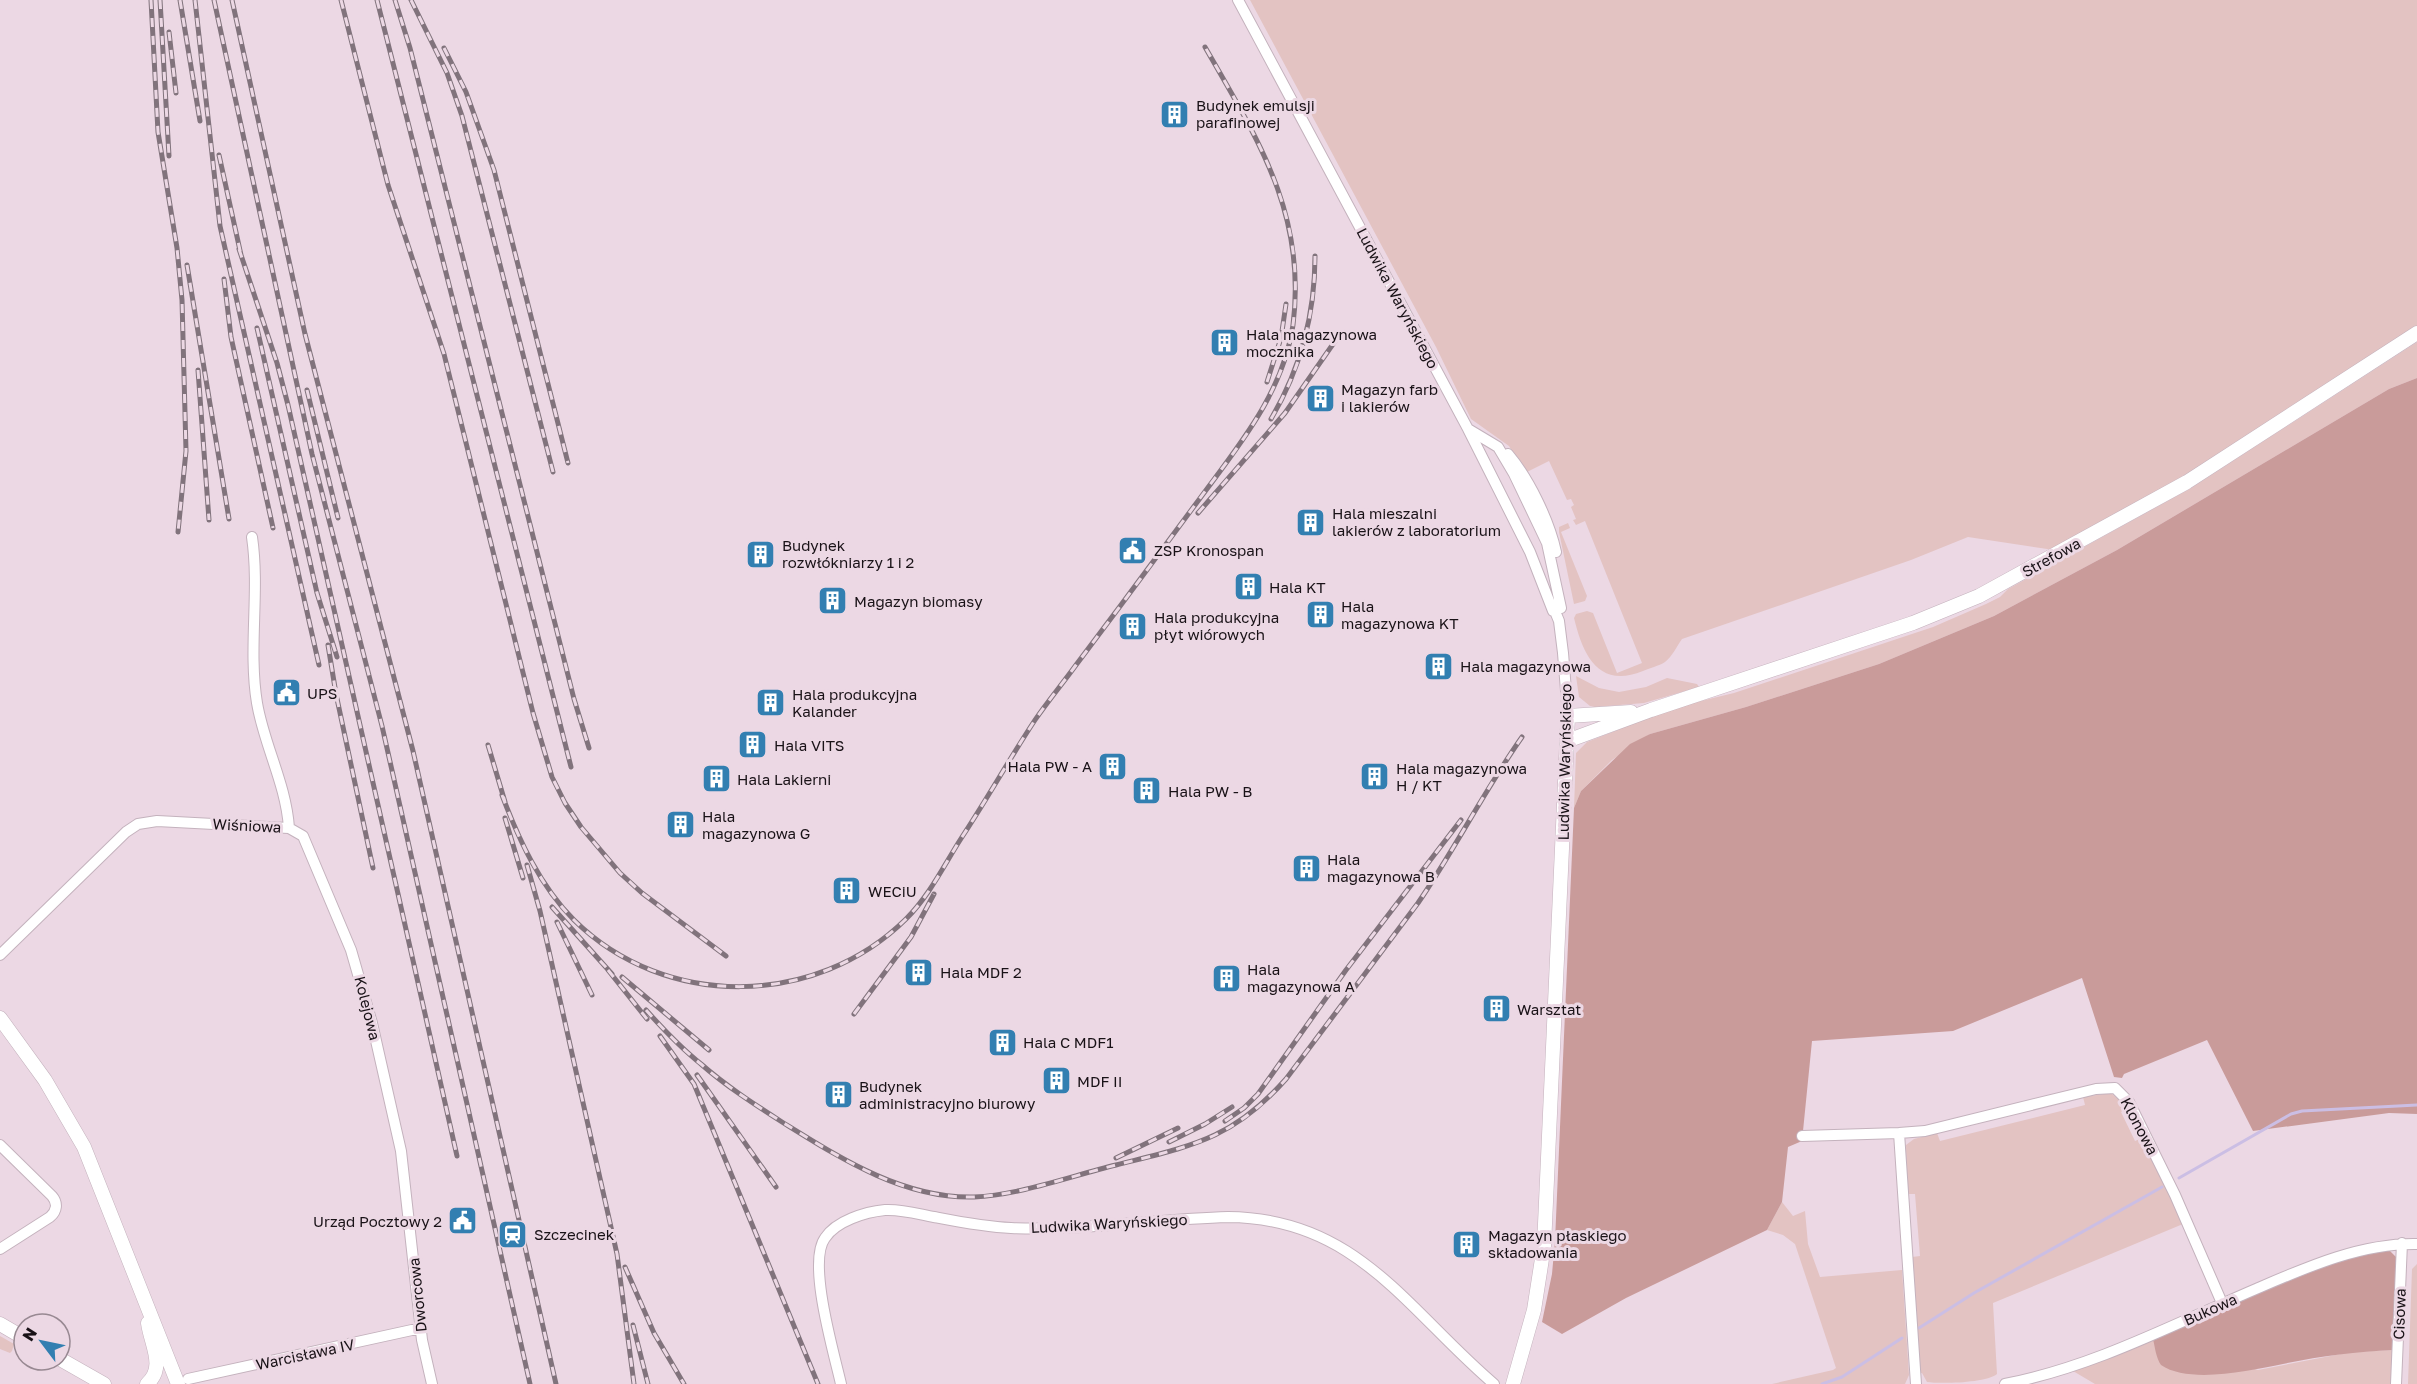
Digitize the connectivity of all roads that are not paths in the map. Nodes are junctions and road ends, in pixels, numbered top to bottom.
1 (1238, 0) edge
2 (2417, 333) edge
3 (1468, 429) junction
4 (252, 537) dead end
5 (1558, 613) junction
6 (1651, 710) junction
7 (1568, 716) junction
8 (1567, 741) junction
9 (289, 828) junction
10 (0, 955) edge
11 (0, 1018) edge
12 (1899, 1133) junction
13 (1802, 1136) dead end
14 (0, 1145) edge
15 (407, 1204) joint
16 (2402, 1244) junction
17 (2417, 1244) edge
18 (0, 1249) edge
19 (144, 1297) junction
20 (2222, 1303) junction
21 (421, 1328) junction
22 (72, 1366) edge
23 (183, 1381) edge
24 (104, 1384) edge
25 (147, 1384) edge
26 (432, 1384) edge
27 (841, 1384) edge
28 (1494, 1384) edge
29 (1513, 1384) edge
30 (1916, 1384) edge
31 (2005, 1384) edge
32 (2396, 1384) edge

1 - 3 street, Ludwika Waryńskiego
2 - 6 street, Strefowa
3 - 5 street, Ludwika Waryńskiego
3 - 5 street
4 - 9 street, Wiśniowa
5 - 7 street, Ludwika Waryńskiego
6 - 7 street, Strefowa
6 - 8 street, Strefowa
7 - 8 street, Ludwika Waryńskiego
8 - 29 street, Ludwika Waryńskiego
9 - 10 street, Wiśniowa
9 - 15 street, Kolejowa
11 - 19 street
12 - 13 street, Klonowa
12 - 20 street, Klonowa
12 - 30 street
14 - 18 street
15 - 21 street, Dworcowa
16 - 17 street, Bukowa
16 - 20 street, Bukowa
16 - 32 street, Cisowa
19 - 23 street
19 - 25 street
20 - 31 street, Bukowa
21 - 23 street, Warcisława IV
21 - 26 street, Dworcowa
22 - 24 street
27 - 28 street, Ludwika Waryńskiego

